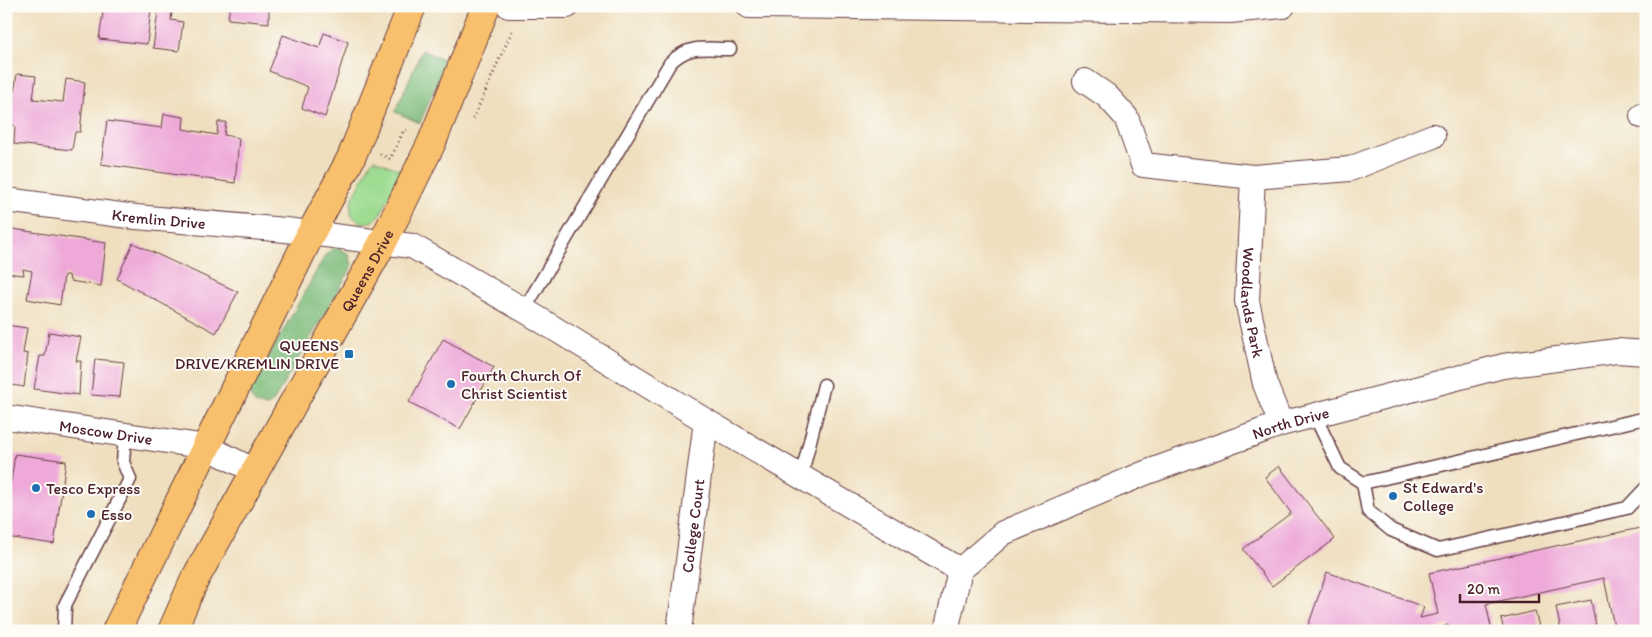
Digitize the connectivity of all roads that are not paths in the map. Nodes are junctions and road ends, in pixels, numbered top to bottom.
1 (412, 6) edge
2 (486, 6) edge
3 (567, 6) edge
4 (749, 6) edge
5 (1283, 6) edge
6 (516, 7) edge
7 (1230, 9) edge
8 (730, 49) dead end
9 (1085, 81) dead end
10 (1433, 136) dead end
11 (1252, 177) junction
12 (6, 200) edge
13 (312, 233) junction
14 (383, 242) junction
15 (524, 310) junction
16 (1646, 352) edge
17 (824, 385) dead end
18 (1315, 416) junction
19 (6, 417) edge
20 (1646, 418) edge
21 (706, 421) junction
22 (1282, 424) junction
23 (125, 435) junction
24 (207, 447) junction
25 (255, 470) junction
26 (801, 477) junction
27 (1362, 483) junction
28 (1646, 488) edge
29 (960, 570) junction
30 (64, 631) edge
31 (116, 631) edge
32 (172, 631) edge
33 (679, 631) edge
34 (946, 631) edge

1 - 13 highway
2 - 14 highway, Queens Drive
3 - 6 street
4 - 7 street
5 - 7 street
8 - 15 lane
9 - 11 street
10 - 11 street
11 - 22 street, Woodlands Park
12 - 13 street, Kremlin Drive
13 - 14 street, Kremlin Drive
13 - 24 highway
14 - 15 street, Kremlin Drive
14 - 25 highway, Queens Drive
15 - 21 street, Kremlin Drive
16 - 18 street, North Drive
17 - 26 lane
18 - 22 street, North Drive
18 - 27 lane
19 - 23 street, Moscow Drive
20 - 27 lane
21 - 26 street, Kremlin Drive
21 - 33 street, College Court
22 - 29 street, North Drive
23 - 24 street, Moscow Drive
23 - 30 lane
24 - 25 street, Moscow Drive
24 - 31 highway
25 - 32 highway, Queens Drive
26 - 29 street, Kremlin Drive
27 - 28 lane
29 - 34 street

